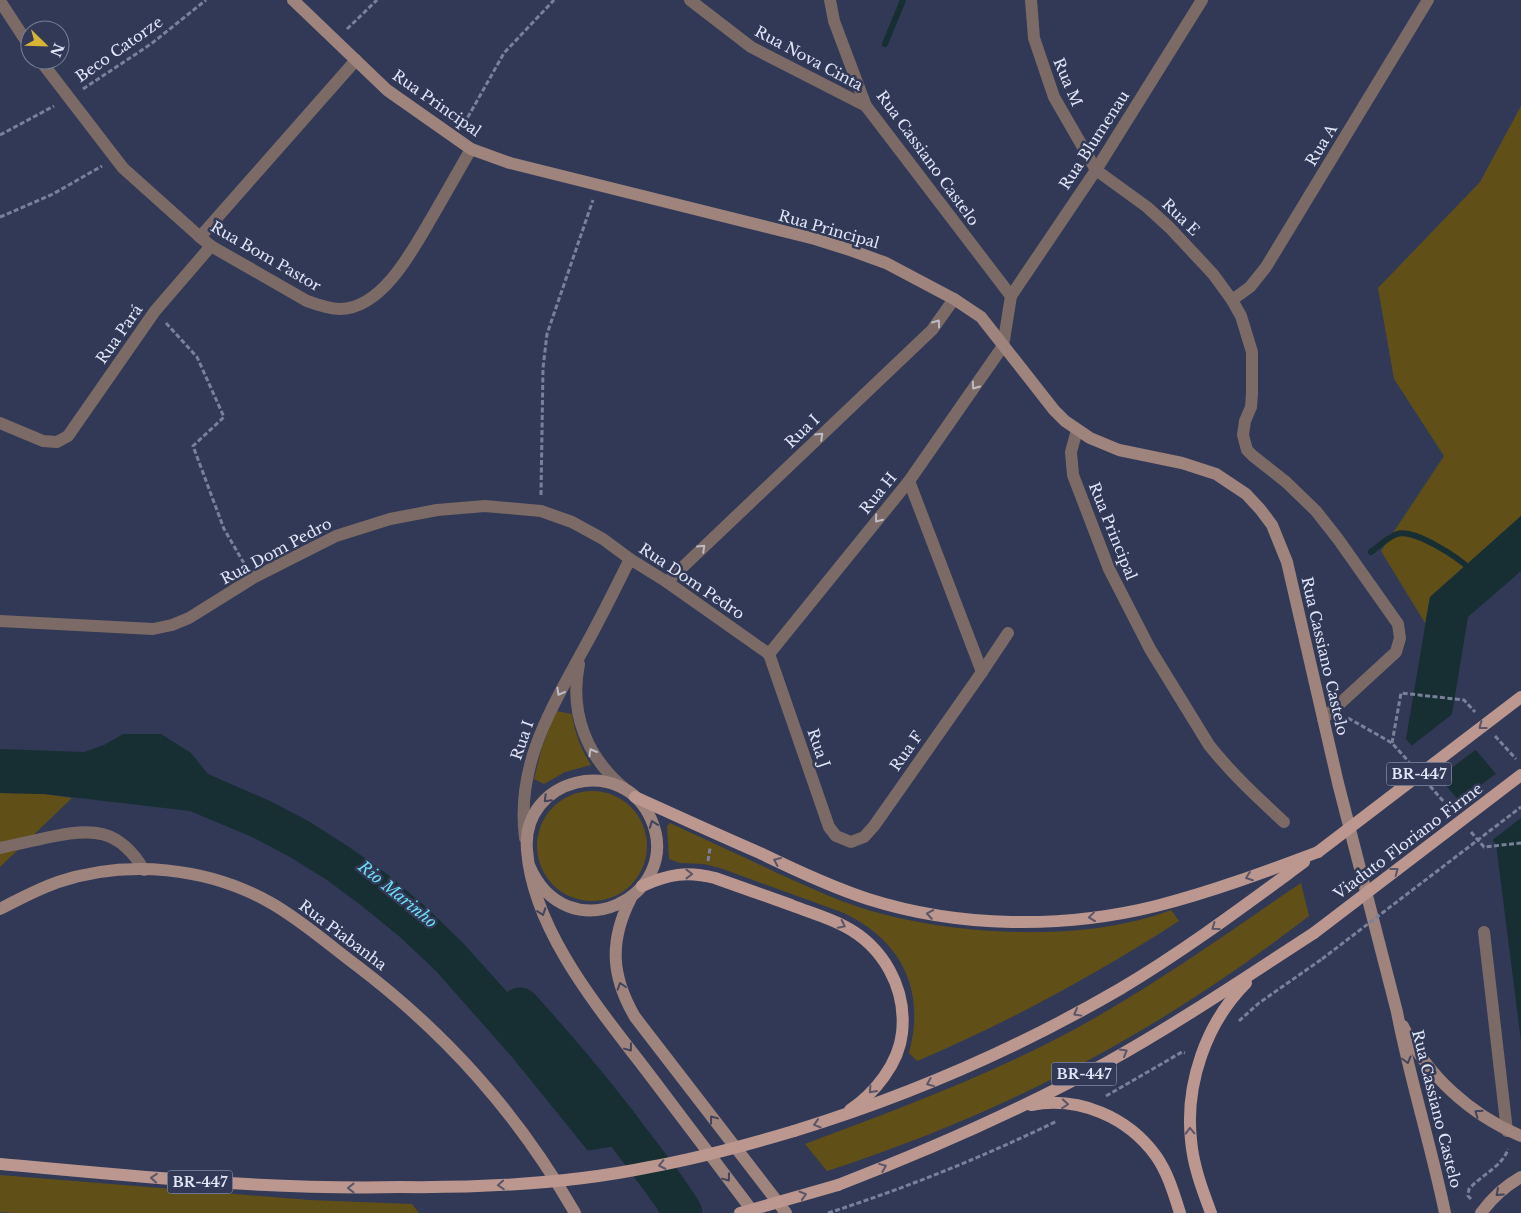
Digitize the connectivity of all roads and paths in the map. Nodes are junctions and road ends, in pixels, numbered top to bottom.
1 (206, 0) edge
2 (293, 0) edge
3 (377, 0) edge
4 (554, 0) edge
5 (690, 0) edge
6 (830, 0) edge
7 (1030, 0) edge
8 (1202, 0) edge
9 (1428, 0) edge
10 (0, 1) edge
11 (20, 32) edge
12 (336, 40) junction
13 (356, 60) junction
14 (48, 70) edge
15 (69, 98) junction
16 (866, 106) junction
17 (0, 135) edge
18 (456, 138) junction
19 (471, 149) junction
20 (115, 158) junction
21 (1096, 170) junction
22 (598, 185) junction
23 (0, 217) edge
24 (200, 237) junction
25 (211, 246) junction
26 (1011, 296) junction
27 (954, 299) junction
28 (1232, 300) junction
29 (155, 311) junction
30 (1003, 346) junction
31 (0, 423) edge
32 (1077, 430) junction
33 (909, 481) junction
34 (541, 511) junction
35 (630, 559) junction
36 (253, 578) junction
37 (667, 582) junction
38 (0, 620) edge
39 (1008, 633) dead end
40 (584, 649) junction
41 (769, 654) junction
42 (982, 672) junction
43 (1521, 697) edge
44 (1455, 699) dead end
45 (1323, 719) junction
46 (1392, 743) dead end
47 (1521, 775) edge
48 (624, 788) junction
49 (635, 797) junction
50 (1521, 807) edge
51 (1284, 822) dead end
52 (715, 833) junction
53 (851, 842) joint
54 (1521, 843) edge
55 (1496, 846) dead end
56 (0, 848) edge
57 (527, 851) junction
58 (1296, 864) junction
59 (529, 865) junction
60 (144, 870) junction
61 (706, 876) junction
62 (642, 886) junction
63 (632, 896) junction
64 (0, 909) edge
65 (1484, 932) dead end
66 (1277, 957) junction
67 (1397, 1012) junction
68 (1234, 1027) dead end
69 (1200, 1058) junction
70 (1017, 1108) junction
71 (1100, 1112) junction
72 (840, 1116) junction
73 (1060, 1119) dead end
74 (1507, 1131) junction
75 (1521, 1136) edge
76 (0, 1163) edge
77 (1521, 1176) edge
78 (575, 1213) edge
79 (740, 1213) edge
80 (754, 1213) edge
81 (786, 1213) edge
82 (828, 1213) edge
83 (1180, 1213) edge
84 (1211, 1213) edge
85 (1445, 1213) edge
86 (1481, 1213) edge

1 - 15 path, Beco Catorze
2 - 12 main road, Rua Principal
3 - 12 path
4 - 18 path
5 - 16 street, Rua Nova Cinta
6 - 16 street, Rua Cassiano Castelo
7 - 21 street, Rua M
8 - 21 street, Rua Blumenau
9 - 28 street, Rua A
10 - 11 street
12 - 13 main road, Rua Principal
13 - 18 main road, Rua Principal
13 - 24 street
14 - 15 street, Rua Bom Pastor
15 - 17 path, Beco Catorze
15 - 20 street, Rua Bom Pastor
16 - 26 street, Rua Cassiano Castelo
18 - 19 main road, Rua Principal
19 - 22 main road, Rua Principal
19 - 25 street, Rua Bom Pastor
20 - 23 path
20 - 24 street, Rua Bom Pastor
21 - 26 street, Rua Blumenau
21 - 28 street, Rua E
22 - 27 main road, Rua Principal
22 - 34 path
24 - 25 street, Rua Bom Pastor
25 - 29 street, Rua Pará
26 - 30 street
27 - 30 main road, Rua Principal
37 -> 27 street, Rua I
28 - 45 street, Rua E
29 - 31 street, Rua Pará
29 - 36 path
30 - 32 main road, Rua Principal
30 -> 33 street, Rua H
32 - 45 main road, Rua Cassiano Castelo
32 - 51 street, Rua Principal
33 -> 41 street, Rua H
33 - 42 street
34 - 35 street, Rua Dom Pedro
34 - 36 street, Rua Dom Pedro
35 - 37 street, Rua Dom Pedro
35 - 40 street, Rua I
36 - 38 street, Rua Dom Pedro
37 - 41 street, Rua Dom Pedro
39 - 42 street, Rua F
48 -> 40 street, Rua I
40 -> 57 street, Rua I
41 - 53 street, Rua J
42 - 53 street, Rua F
43 -> 58 main road, BR-447, bridge
44 - 46 path
45 - 67 main road, Rua Cassiano Castelo
66 -> 47 main road, Viaduto Floriano Firme / BR-447, bridge
48 - 49 main road
48 -> 57 main road
49 - 52 main road
62 -> 49 main road
50 - 68 path, bridge
58 -> 52 main road
52 - 61 path
54 - 55 path
56 - 60 street
57 - 59 main road
58 -> 72 main road, BR-447
59 - 63 main road
59 -> 80 main road
60 - 64 main road, Rua Piabanha
60 - 78 main road, Rua Piabanha
62 -> 61 main road
61 -> 72 main road
62 - 63 main road
81 -> 63 main road
65 - 74 street
66 - 69 main road
70 -> 66 main road, BR-447
74 -> 67 main road, Rua Cassiano Castelo
67 -> 85 main road, Rua Cassiano Castelo
69 - 71 path
84 -> 69 main road
70 -> 71 main road
79 -> 70 main road, BR-447, bridge
71 - 83 main road
72 -> 76 main road, BR-447, bridge
73 - 82 path
74 - 75 main road, Rua Cassiano Castelo
74 - 86 path
77 -> 86 main road

